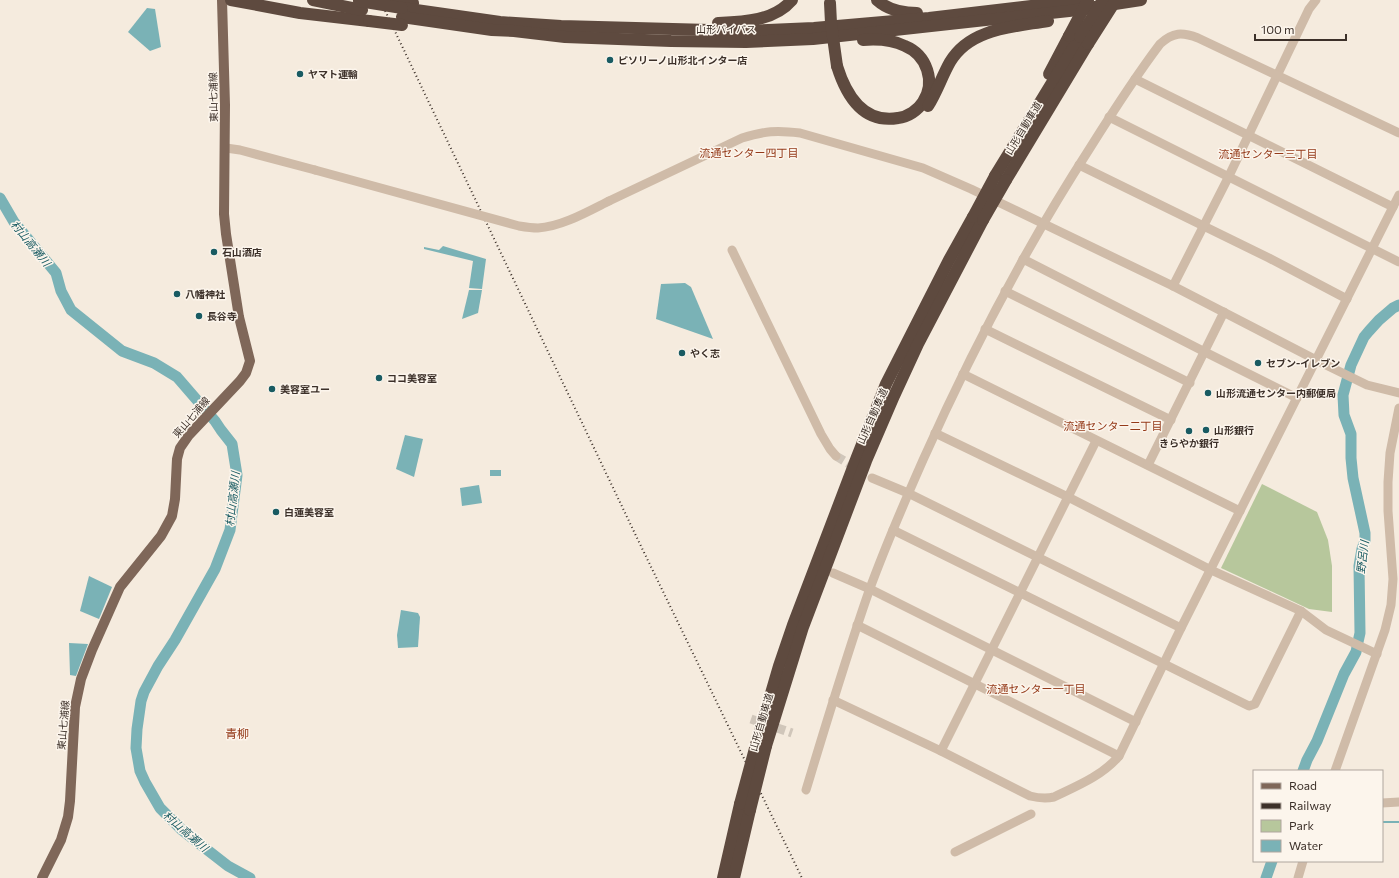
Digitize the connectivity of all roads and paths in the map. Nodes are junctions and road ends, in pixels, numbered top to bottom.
1 (222, 0) edge
2 (231, 0) edge
3 (313, 0) edge
4 (792, 0) edge
5 (877, 0) edge
6 (1082, 0) edge
7 (1088, 0) edge
8 (1102, 0) edge
9 (1116, 0) edge
10 (1141, 0) edge
11 (1316, 0) edge
12 (828, 2) edge
13 (358, 4) edge
14 (1065, 6) junction
15 (400, 10) edge
16 (561, 26) junction
17 (1079, 39) junction
18 (746, 42) junction
19 (834, 66) junction
20 (1278, 76) junction
21 (1135, 79) junction
22 (1109, 117) junction
23 (1399, 133) edge
24 (1249, 134) junction
25 (226, 148) junction
26 (1079, 165) junction
27 (1228, 178) junction
28 (1399, 195) edge
29 (1393, 207) junction
30 (1043, 223) junction
31 (1203, 227) junction
32 (1373, 248) junction
33 (732, 250) dead end
34 (1023, 259) junction
35 (1399, 262) edge
36 (1173, 286) junction
37 (1005, 291) junction
38 (1347, 299) junction
39 (1224, 312) junction
40 (985, 329) junction
41 (1205, 352) junction
42 (1316, 359) junction
43 (963, 374) junction
44 (1190, 383) junction
45 (1399, 393) edge
46 (1297, 398) junction
47 (1399, 408) edge
48 (1171, 420) junction
49 (935, 433) junction
50 (1096, 441) junction
51 (836, 456) tunnel mouth
52 (1148, 466) junction
53 (872, 478) dead end
54 (908, 493) junction
55 (1068, 497) junction
56 (1240, 511) junction
57 (893, 530) junction
58 (1038, 557) junction
59 (1211, 570) junction
60 (833, 574) dead end
61 (870, 589) junction
62 (1020, 593) junction
63 (1301, 611) junction
64 (857, 625) junction
65 (1181, 628) junction
66 (991, 651) junction
67 (1377, 654) junction
68 (1164, 665) junction
69 (975, 684) junction
70 (834, 700) junction
71 (1136, 722) junction
72 (941, 751) junction
73 (1119, 756) junction
74 (1335, 770) edge
75 (806, 790) dead end
76 (1399, 802) edge
77 (1383, 803) edge
78 (745, 807) junction
79 (1031, 814) dead end
80 (955, 852) dead end
81 (1303, 862) edge
82 (42, 878) edge
83 (723, 878) edge
84 (734, 878) edge
85 (1298, 878) edge

1 - 25 main road, 東山七浦線
2 - 15 highway, bridge
3 - 13 highway, 山形バイパス
4 - 16 highway
5 - 14 highway
6 - 14 highway, 山形バイパス
7 - 17 highway, bridge
8 - 17 highway, 山形自動車道, bridge
9 - 17 highway, 山形自動車道, bridge
10 - 14 highway, 山形バイパス
11 - 20 street
12 - 19 highway, bridge
13 - 15 highway, 山形バイパス
14 - 16 highway, 山形バイパス
14 - 18 highway, 山形バイパス
14 - 19 highway
15 - 16 highway, 山形バイパス
15 - 18 highway, 山形バイパス
17 - 78 highway, 山形自動車道, bridge
18 - 19 highway
20 - 21 street
20 - 23 street
20 - 24 street
21 - 22 street
21 - 24 street
22 - 26 street
22 - 27 street
24 - 27 street
24 - 29 street
25 - 30 street, bridge
25 - 82 main road, 東山七浦線
26 - 30 street
26 - 31 street
27 - 31 street
27 - 32 street
28 - 29 street
29 - 32 street
30 - 34 street
30 - 36 street
31 - 36 street
31 - 38 street
32 - 35 street
32 - 38 street
33 - 51 street
34 - 37 street
34 - 41 street
36 - 39 street
37 - 40 street
37 - 44 street
38 - 42 street
39 - 41 street
39 - 42 street
40 - 43 street
40 - 48 street
41 - 44 street
41 - 46 street
42 - 45 street
42 - 46 street
43 - 49 street
43 - 50 street
44 - 48 street
46 - 56 street
47 - 67 street
48 - 52 street
49 - 54 street
49 - 55 street
50 - 52 street
50 - 55 street
52 - 56 street
53 - 54 street
54 - 57 street
54 - 58 street
55 - 58 street
55 - 59 street
56 - 59 street
57 - 61 street
57 - 62 street
58 - 62 street
58 - 65 street
59 - 63 street
59 - 65 street
60 - 61 street
61 - 64 street
61 - 66 street
62 - 66 street
62 - 68 street
63 - 67 street
63 - 68 street
64 - 69 street
64 - 70 street
65 - 68 street
66 - 69 street
66 - 71 street
67 - 74 street
68 - 71 street
69 - 72 street
69 - 73 street
70 - 72 street
70 - 75 street
71 - 73 street
72 - 73 street
76 - 77 street
78 - 83 highway, 山形自動車道
78 - 84 highway, 山形自動車道
79 - 80 street
81 - 85 street

